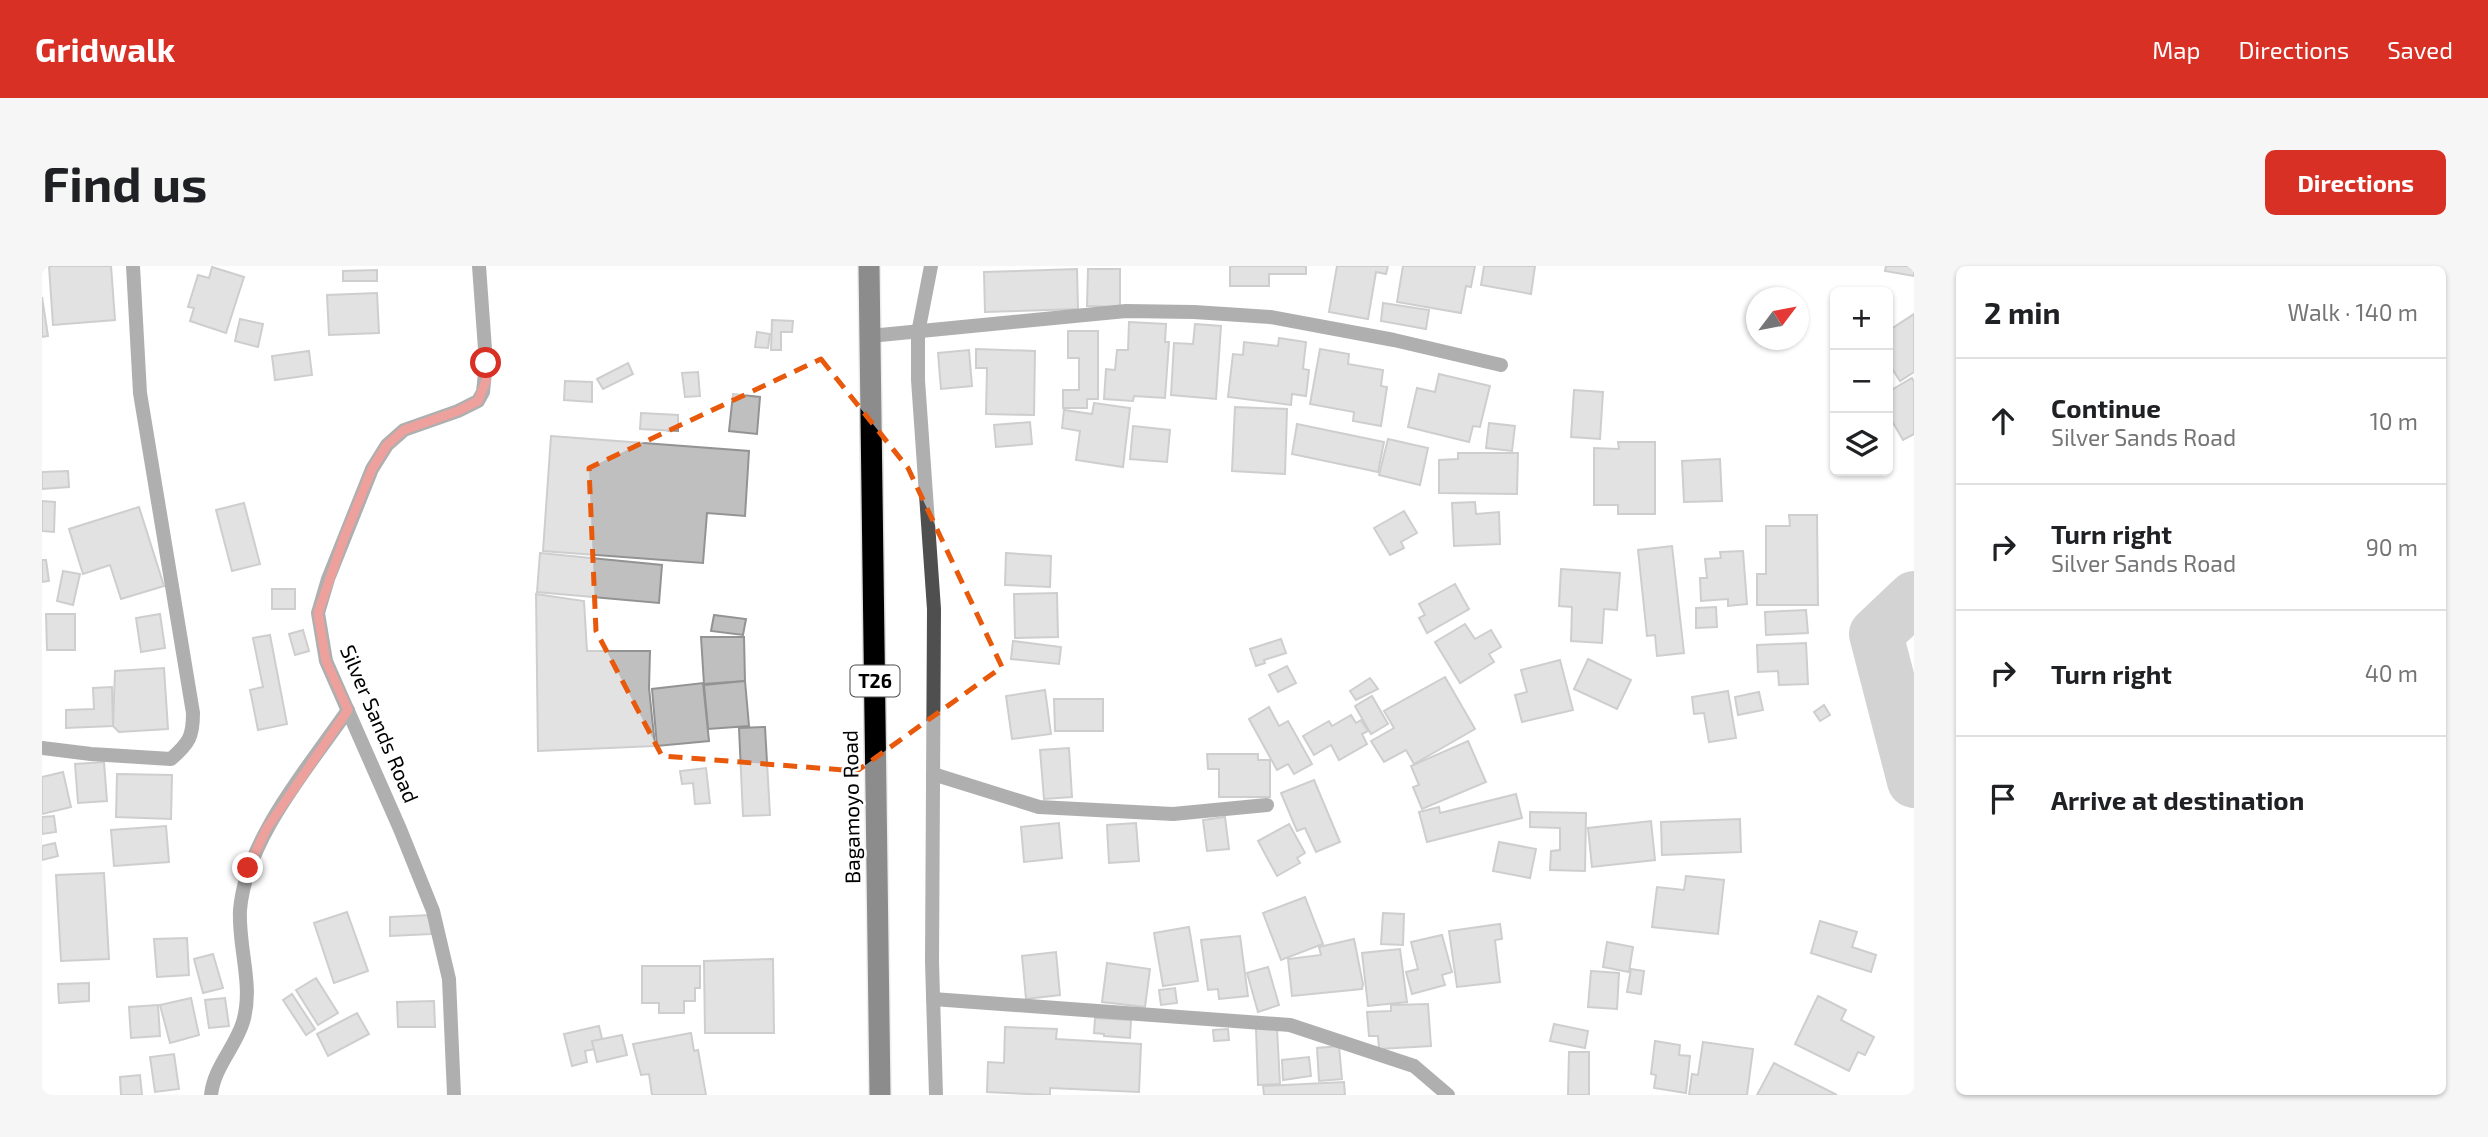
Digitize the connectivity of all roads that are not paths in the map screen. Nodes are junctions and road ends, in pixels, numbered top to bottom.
1 (133, 266) edge
2 (479, 266) edge
3 (869, 266) edge
4 (931, 266) edge
5 (918, 333) junction
6 (870, 336) junction
7 (1502, 365) dead end
8 (348, 710) junction
9 (42, 748) edge
10 (933, 774) junction
11 (1267, 805) dead end
12 (933, 999) junction
13 (211, 1095) edge
14 (454, 1095) edge
15 (880, 1095) edge
16 (936, 1095) edge
17 (1448, 1095) edge

1 - 9 street
2 - 8 street, Silver Sands Road
3 - 6 highway, Bagamoyo Road / T26
4 - 5 street
5 - 6 street
5 - 7 street
5 - 10 street
6 - 15 highway, Bagamoyo Road / T26
8 - 13 street
8 - 14 street, Silver Sands Road
10 - 11 street
10 - 12 street
12 - 16 street
12 - 17 street

